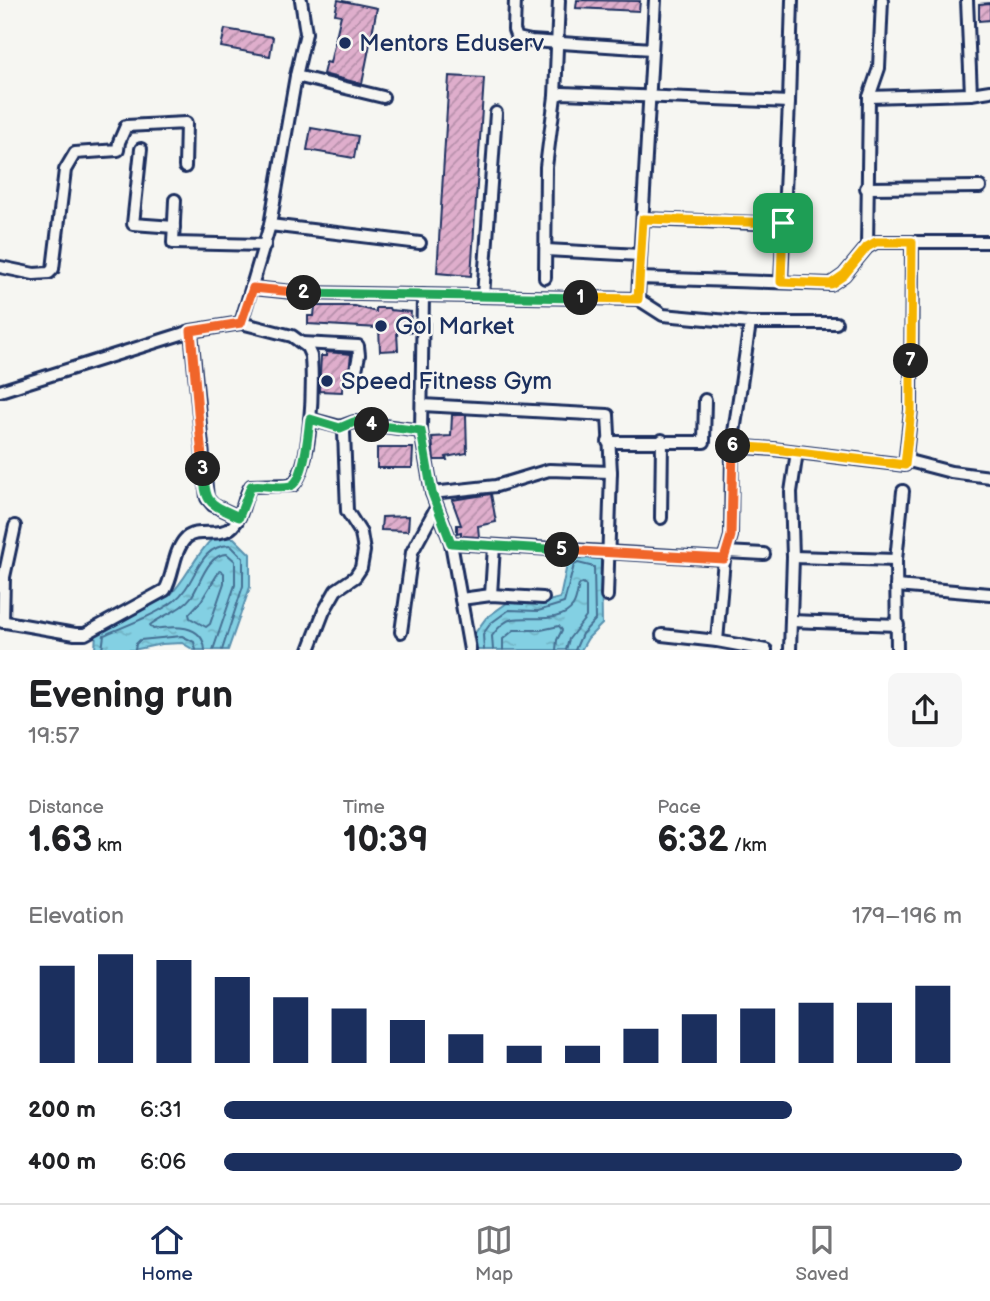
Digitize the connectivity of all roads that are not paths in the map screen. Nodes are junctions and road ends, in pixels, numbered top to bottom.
1 (301, 0) edge
2 (515, 0) edge
3 (559, 0) edge
4 (655, 0) edge
5 (792, 0) edge
6 (882, 0) edge
7 (967, 0) edge
8 (557, 43) junction
9 (653, 49) junction
10 (296, 76) junction
11 (990, 91) edge
12 (971, 94) junction
13 (650, 95) junction
14 (555, 96) junction
15 (383, 97) dead end
16 (869, 97) junction
17 (789, 102) junction
18 (496, 113) dead end
19 (141, 149) dead end
20 (185, 167) dead end
21 (980, 187) dead end
22 (866, 188) junction
23 (175, 200) dead end
24 (643, 219) junction
25 (783, 223) junction
26 (270, 225) junction
27 (173, 228) junction
28 (912, 242) junction
29 (990, 242) edge
30 (419, 243) dead end
31 (265, 245) junction
32 (867, 247) junction
33 (546, 250) junction
34 (640, 256) junction
35 (0, 267) edge
36 (545, 278) dead end
37 (639, 278) junction
38 (781, 282) junction
39 (253, 288) junction
40 (423, 295) junction
41 (483, 296) junction
42 (638, 299) junction
43 (241, 323) junction
44 (750, 323) junction
45 (836, 323) dead end
46 (191, 331) junction
47 (302, 343) junction
48 (356, 370) dead end
49 (0, 391) edge
50 (705, 400) dead end
51 (422, 405) junction
52 (310, 419) junction
53 (340, 428) junction
54 (421, 431) junction
55 (662, 440) junction
56 (608, 442) junction
57 (732, 446) junction
58 (797, 452) junction
59 (905, 460) junction
60 (611, 472) junction
61 (990, 477) edge
62 (903, 491) dead end
63 (432, 493) junction
64 (436, 509) junction
65 (239, 517) junction
66 (661, 518) dead end
67 (15, 526) dead end
68 (451, 543) junction
69 (494, 546) junction
70 (610, 553) junction
71 (764, 554) dead end
72 (725, 556) junction
73 (793, 557) junction
74 (896, 560) junction
75 (2, 577) edge
76 (897, 586) junction
77 (990, 594) edge
78 (491, 595) junction
79 (607, 596) dead end
80 (461, 598) junction
81 (543, 598) dead end
82 (791, 621) junction
83 (2, 622) edge
84 (898, 625) junction
85 (401, 632) dead end
86 (662, 635) dead end
87 (717, 641) junction
88 (309, 650) edge
89 (470, 650) edge
90 (762, 650) edge
91 (790, 650) edge
92 (897, 650) edge

1 - 10 street
2 - 8 street
3 - 8 street
4 - 9 street
5 - 17 street
6 - 16 street
7 - 12 street
8 - 9 street
8 - 14 street
9 - 13 street
10 - 15 street
10 - 26 street
11 - 12 street
12 - 16 street
13 - 14 street
13 - 17 street
13 - 24 street
14 - 33 street
16 - 22 street
17 - 25 street
18 - 41 street
19 - 27 street
20 - 35 street
21 - 22 street
22 - 32 street
23 - 27 street
24 - 25 street
24 - 34 street
25 - 38 street
26 - 30 street
26 - 31 street
27 - 31 street
28 - 29 street
28 - 32 street
28 - 59 street
31 - 39 street
32 - 38 street
33 - 34 street
33 - 36 street
34 - 37 street
37 - 38 street
37 - 42 street
39 - 40 street
39 - 43 street
40 - 41 street
40 - 51 street
41 - 42 street
42 - 44 street
43 - 46 street
43 - 47 street
44 - 45 street
44 - 57 street
46 - 49 street
46 - 65 street
47 - 48 street
47 - 52 street
50 - 55 street
51 - 54 street
51 - 56 street
52 - 53 street
52 - 65 street
53 - 54 street
53 - 88 street
54 - 63 street
55 - 56 street
55 - 66 street
56 - 60 street
57 - 58 street
57 - 72 street
58 - 59 street
58 - 73 street
59 - 61 street
60 - 63 street
60 - 70 street
62 - 74 street
63 - 64 street
64 - 68 street
64 - 85 street
65 - 83 street
67 - 75 street
68 - 69 street
68 - 80 street
69 - 70 street
69 - 78 street
70 - 72 street
70 - 79 street
71 - 72 street
72 - 87 street
73 - 74 street
73 - 82 street
74 - 76 street
75 - 83 street
76 - 77 street
76 - 84 street
78 - 80 street
78 - 81 street
80 - 89 street
82 - 84 street
82 - 91 street
84 - 92 street
86 - 87 street
87 - 90 street

